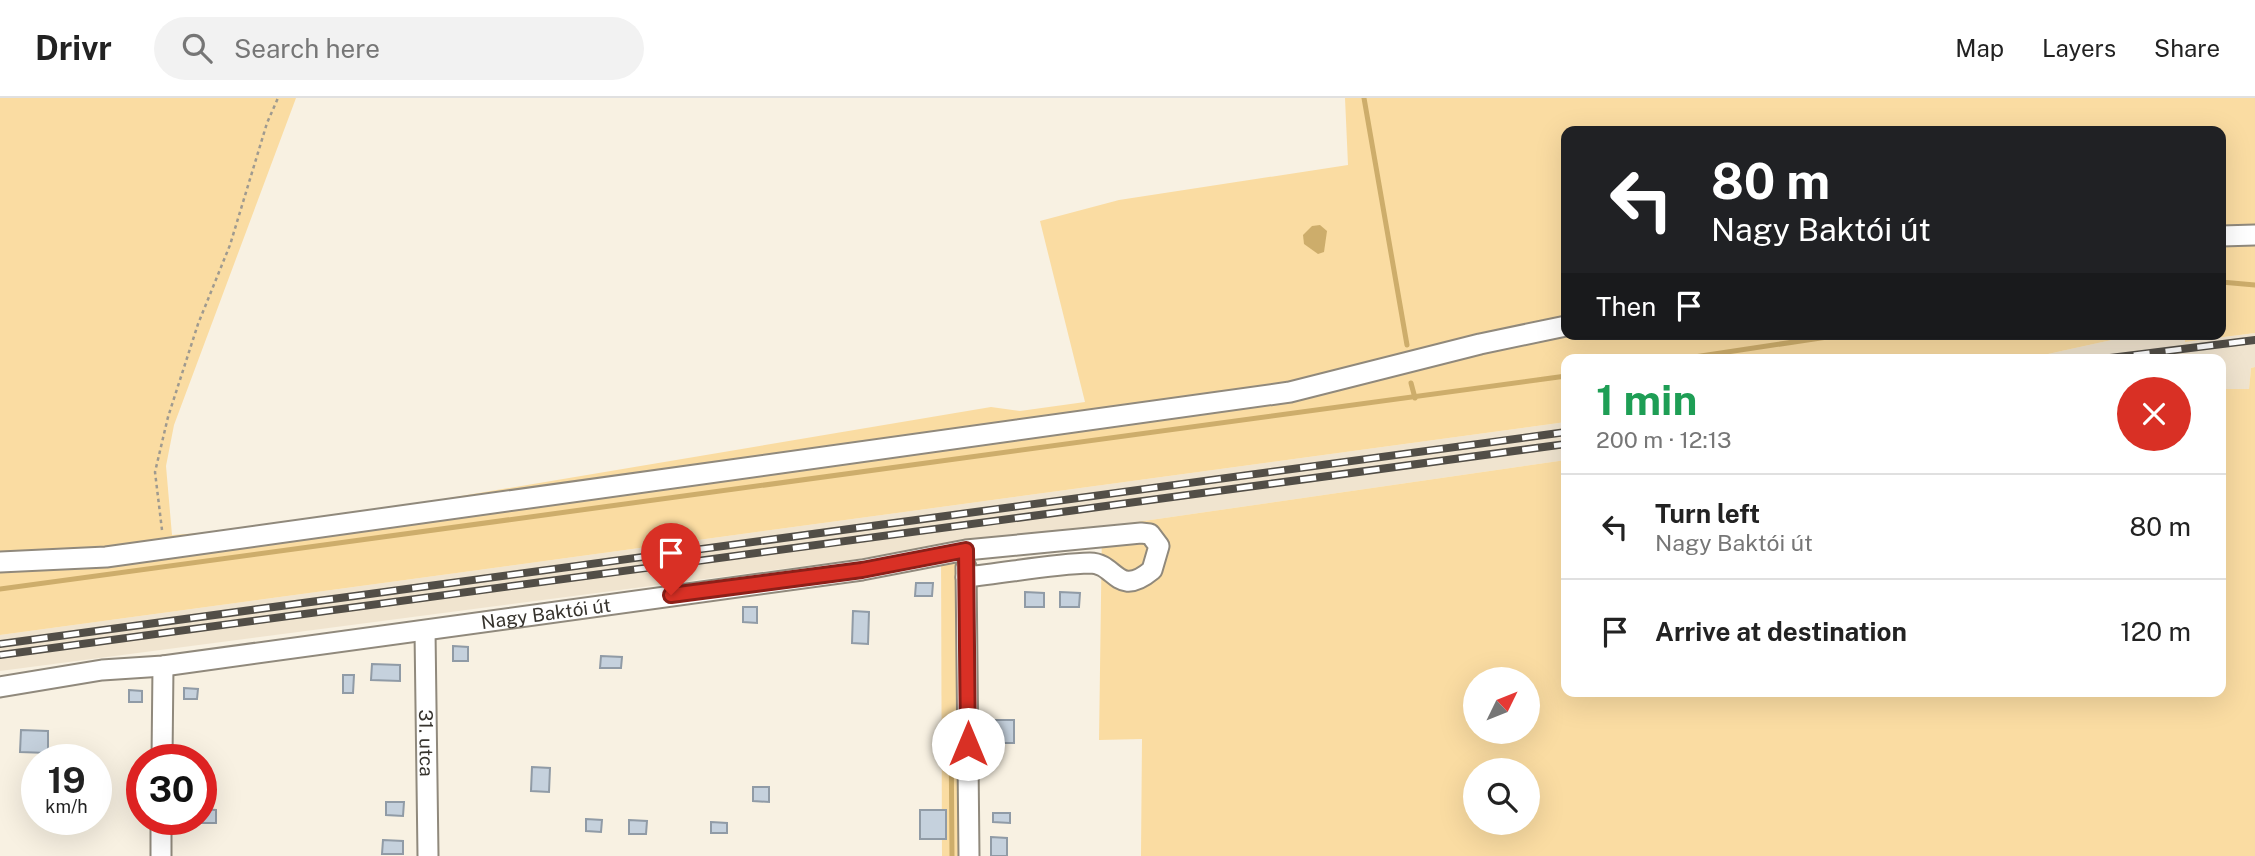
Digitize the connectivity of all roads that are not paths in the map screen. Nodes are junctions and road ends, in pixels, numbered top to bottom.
1 (2255, 235) edge
2 (2226, 236) edge
3 (1561, 327) edge
4 (966, 550) junction
5 (0, 562) edge
6 (966, 577) junction
7 (425, 631) junction
8 (163, 666) junction
9 (0, 687) edge
10 (162, 744) edge
11 (162, 835) edge
12 (161, 856) edge
13 (428, 856) edge
14 (969, 856) edge

1 - 2 street
3 - 5 street
4 - 6 street
4 - 6 street, Nagy Baktói út
4 - 7 street, Nagy Baktói út
6 - 14 street
7 - 8 street, Nagy Baktói út
7 - 13 street, 31. utca
8 - 9 street, Nagy Baktói út
8 - 10 street
11 - 12 street

